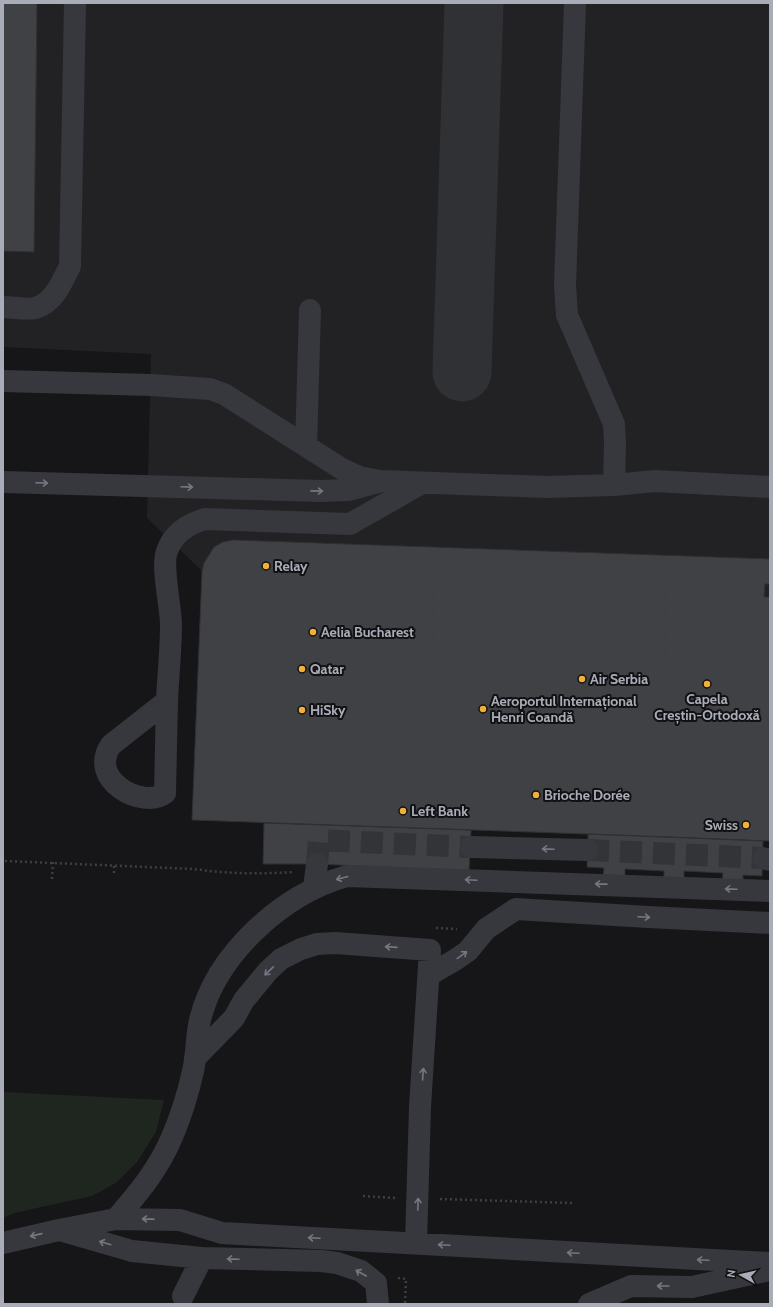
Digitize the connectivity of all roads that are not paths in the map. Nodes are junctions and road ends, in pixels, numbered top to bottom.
1 (75, 3) edge
2 (575, 3) edge
3 (3, 307) edge
4 (310, 310) dead end
5 (3, 381) edge
6 (306, 446) junction
7 (380, 481) junction
8 (3, 482) edge
9 (423, 483) junction
10 (614, 485) junction
11 (770, 487) edge
12 (167, 701) dead end
13 (471, 847) tunnel mouth
14 (545, 883) junction
15 (770, 891) edge
16 (770, 923) edge
17 (429, 975) junction
18 (195, 1058) junction
19 (116, 1219) junction
20 (59, 1230) junction
21 (3, 1243) edge
22 (416, 1243) junction
23 (202, 1258) junction
24 (770, 1263) edge
25 (770, 1270) edge
26 (183, 1296) dead end
27 (378, 1304) edge
28 (589, 1304) edge

1 - 3 street
2 - 10 street
4 - 6 street
5 - 6 street
6 - 7 street
8 -> 7 street
7 - 9 street
9 - 10 street
9 - 12 street
10 - 11 street
14 -> 13 street
15 -> 14 street
14 -> 18 street
17 -> 16 street
17 -> 18 street
22 -> 17 street
18 - 19 street
19 - 20 street
22 -> 19 street
20 -> 21 street
23 -> 20 street
24 -> 22 street
23 - 26 street
27 -> 23 street
25 -> 28 street

